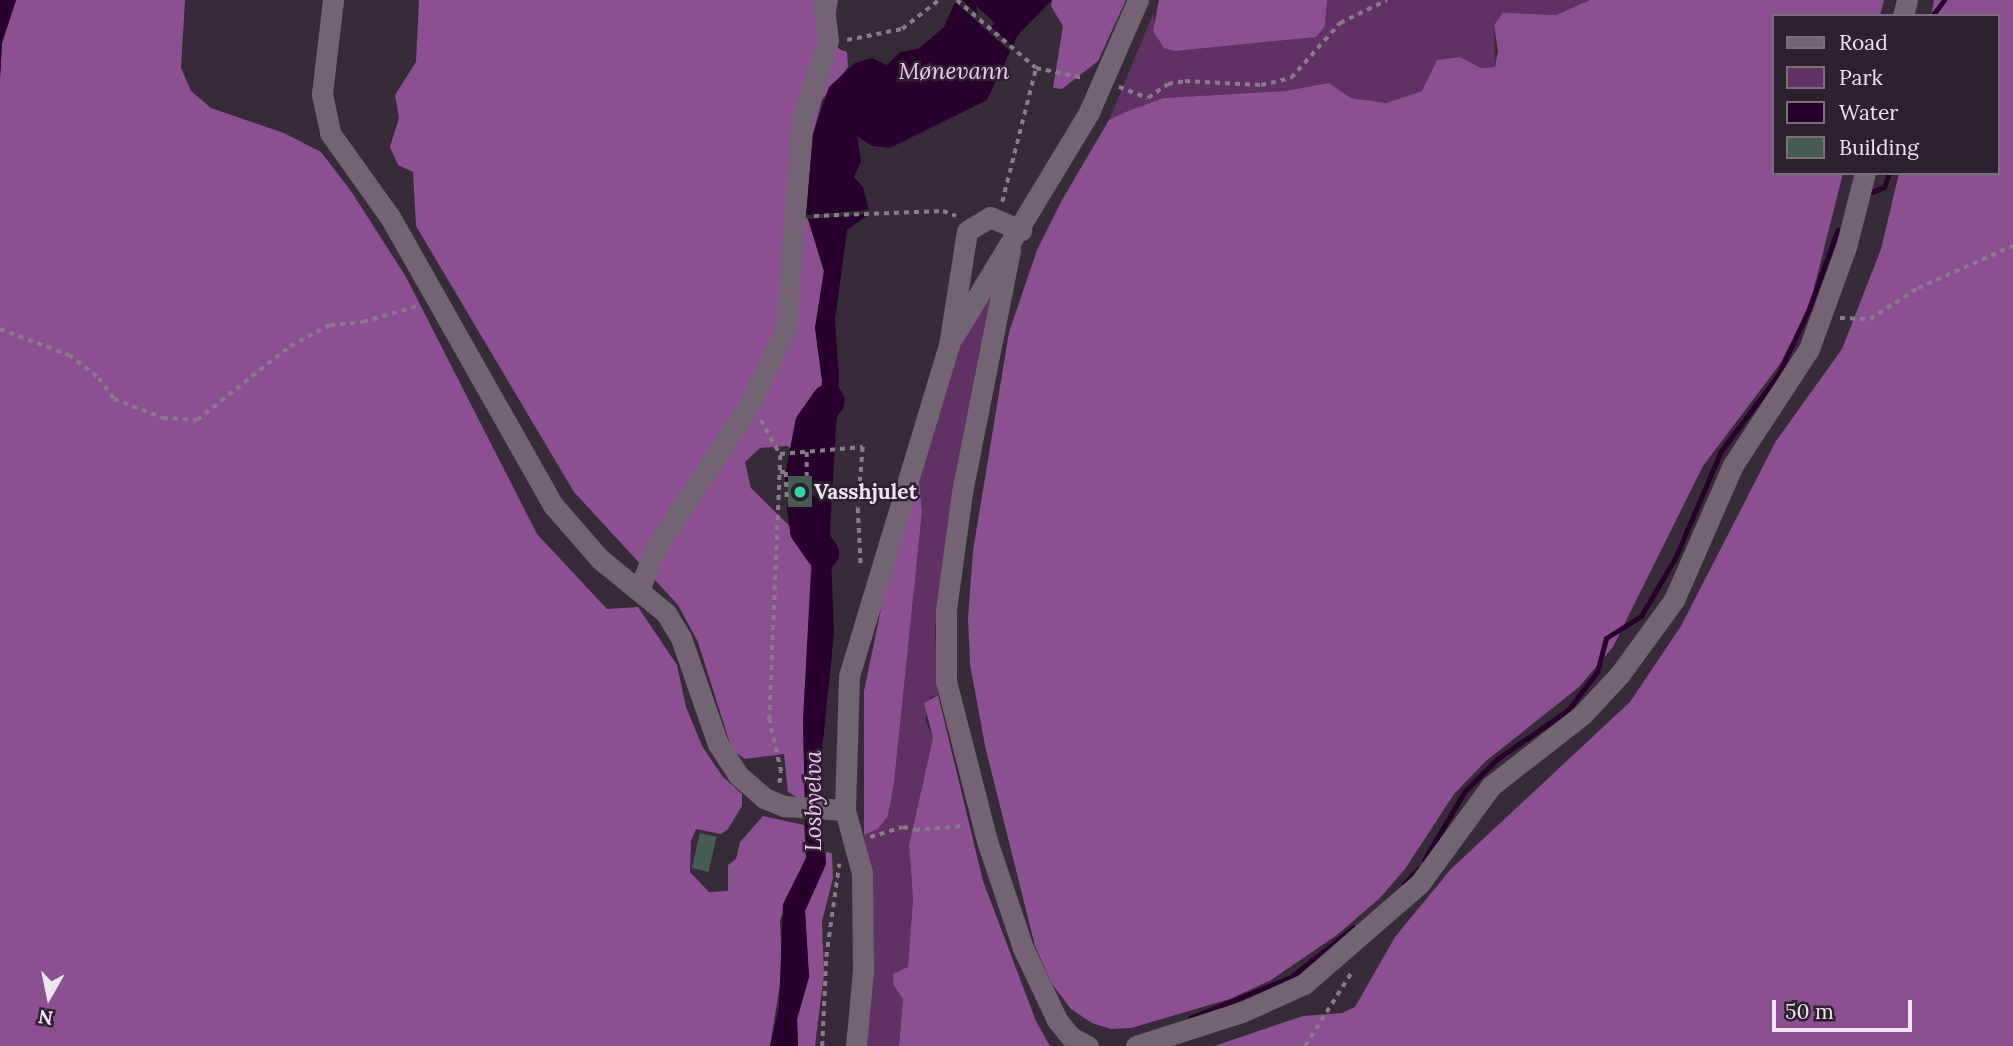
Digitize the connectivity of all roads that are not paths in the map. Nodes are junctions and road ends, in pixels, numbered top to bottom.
1 (332, 0) edge
2 (823, 0) edge
3 (1139, 0) edge
4 (1864, 175) edge
5 (1021, 230) junction
6 (1010, 250) junction
7 (948, 345) junction
8 (640, 588) junction
9 (845, 810) junction
10 (856, 1046) edge
11 (1088, 1046) edge
12 (1136, 1046) edge

1 - 8 street
2 - 8 street
3 - 5 street
4 - 12 street
5 - 6 street
5 - 7 street
6 - 7 street
6 - 11 street
7 - 9 street
8 - 9 street
9 - 10 street

